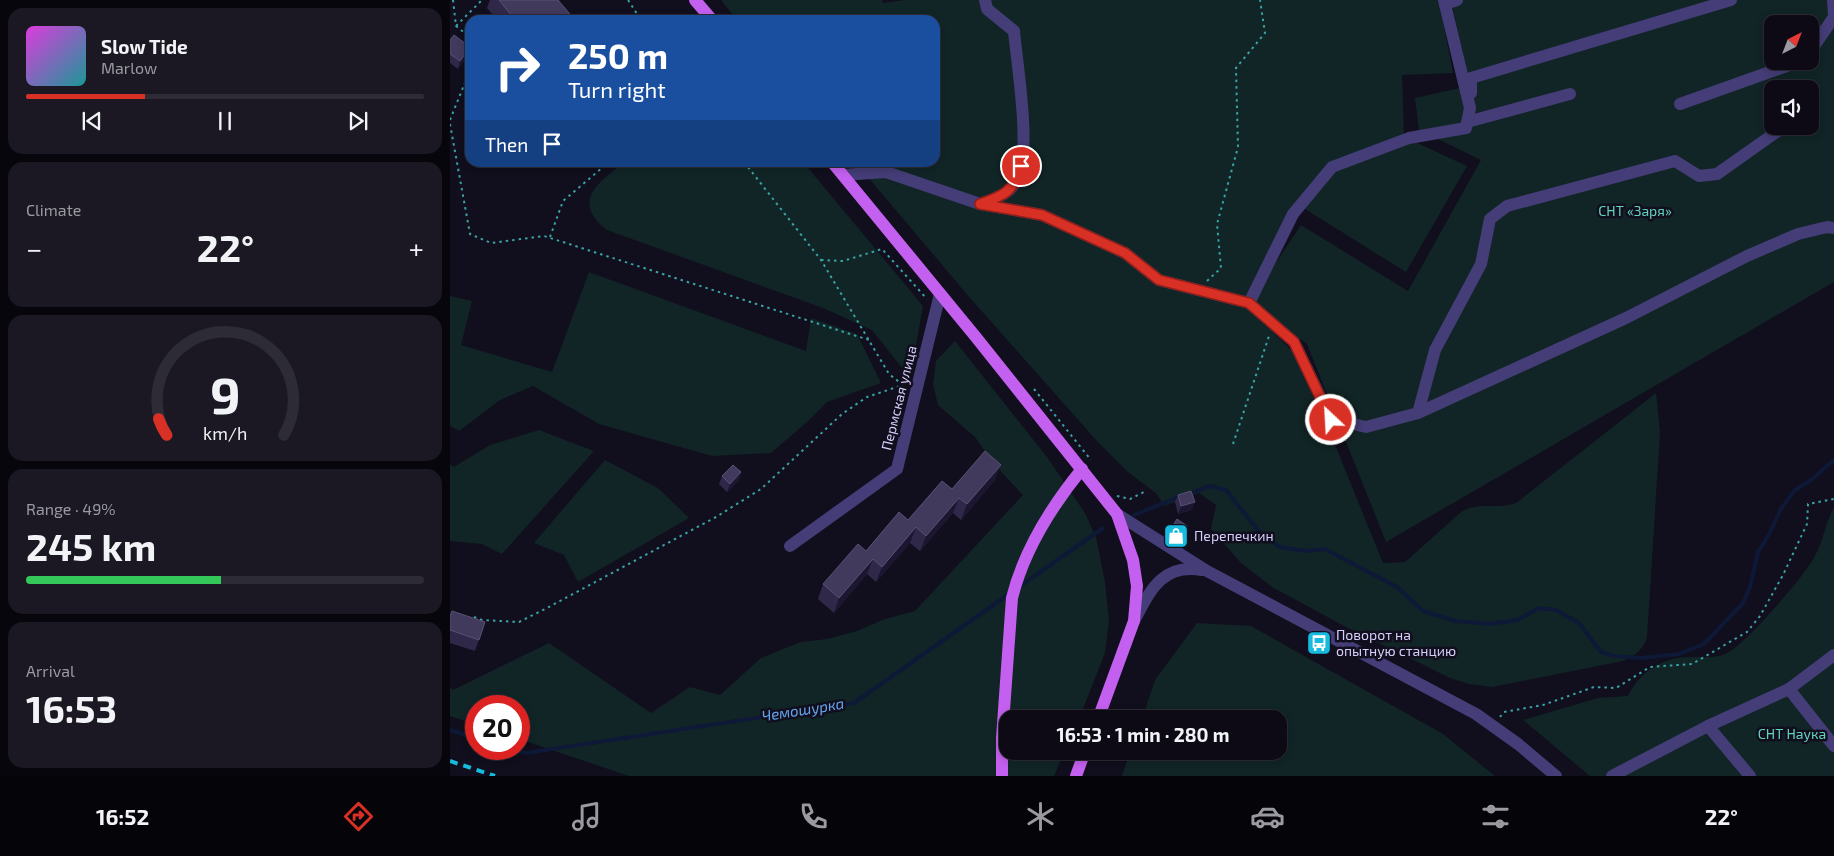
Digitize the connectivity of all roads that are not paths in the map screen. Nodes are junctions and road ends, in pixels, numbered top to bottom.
1 (695, 0) edge
2 (985, 0) edge
3 (1731, 0) edge
4 (1833, 0) edge
5 (1448, 1) edge
6 (708, 15) edge
7 (1834, 16) edge
8 (1819, 38) edge
9 (1776, 70) edge
10 (1570, 94) dead end
11 (1680, 104) dead end
12 (1470, 108) junction
13 (1467, 122) junction
14 (1772, 135) edge
15 (836, 167) edge
16 (843, 175) junction
17 (980, 204) junction
18 (1834, 228) edge
19 (940, 294) junction
20 (1249, 303) junction
21 (1418, 413) junction
22 (1082, 469) junction
23 (1116, 514) junction
24 (790, 546) dead end
25 (1207, 571) junction
26 (1134, 621) junction
27 (1834, 655) edge
28 (1789, 689) junction
29 (1101, 710) edge
30 (1708, 726) junction
31 (1834, 746) edge
32 (1082, 760) edge
33 (1002, 776) edge
34 (1076, 776) edge
35 (1556, 776) edge
36 (1612, 776) edge
37 (1750, 776) edge

1 - 6 main road
2 - 17 street
3 - 12 street
4 - 7 street
5 - 12 street
7 - 8 street
9 - 11 street
10 - 13 street
12 - 13 street
13 - 20 street
14 - 21 street
15 - 16 main road
16 - 17 street
16 - 19 main road
17 - 20 street
18 - 21 street
19 - 22 main road
19 - 24 street, Пермская улица
20 - 21 street
22 - 23 main road
22 - 33 main road
23 - 25 street
23 - 26 main road
25 - 26 street
25 - 35 street
26 - 29 main road
27 - 28 street
28 - 30 street
28 - 31 street
30 - 36 street
30 - 37 street
32 - 34 main road

